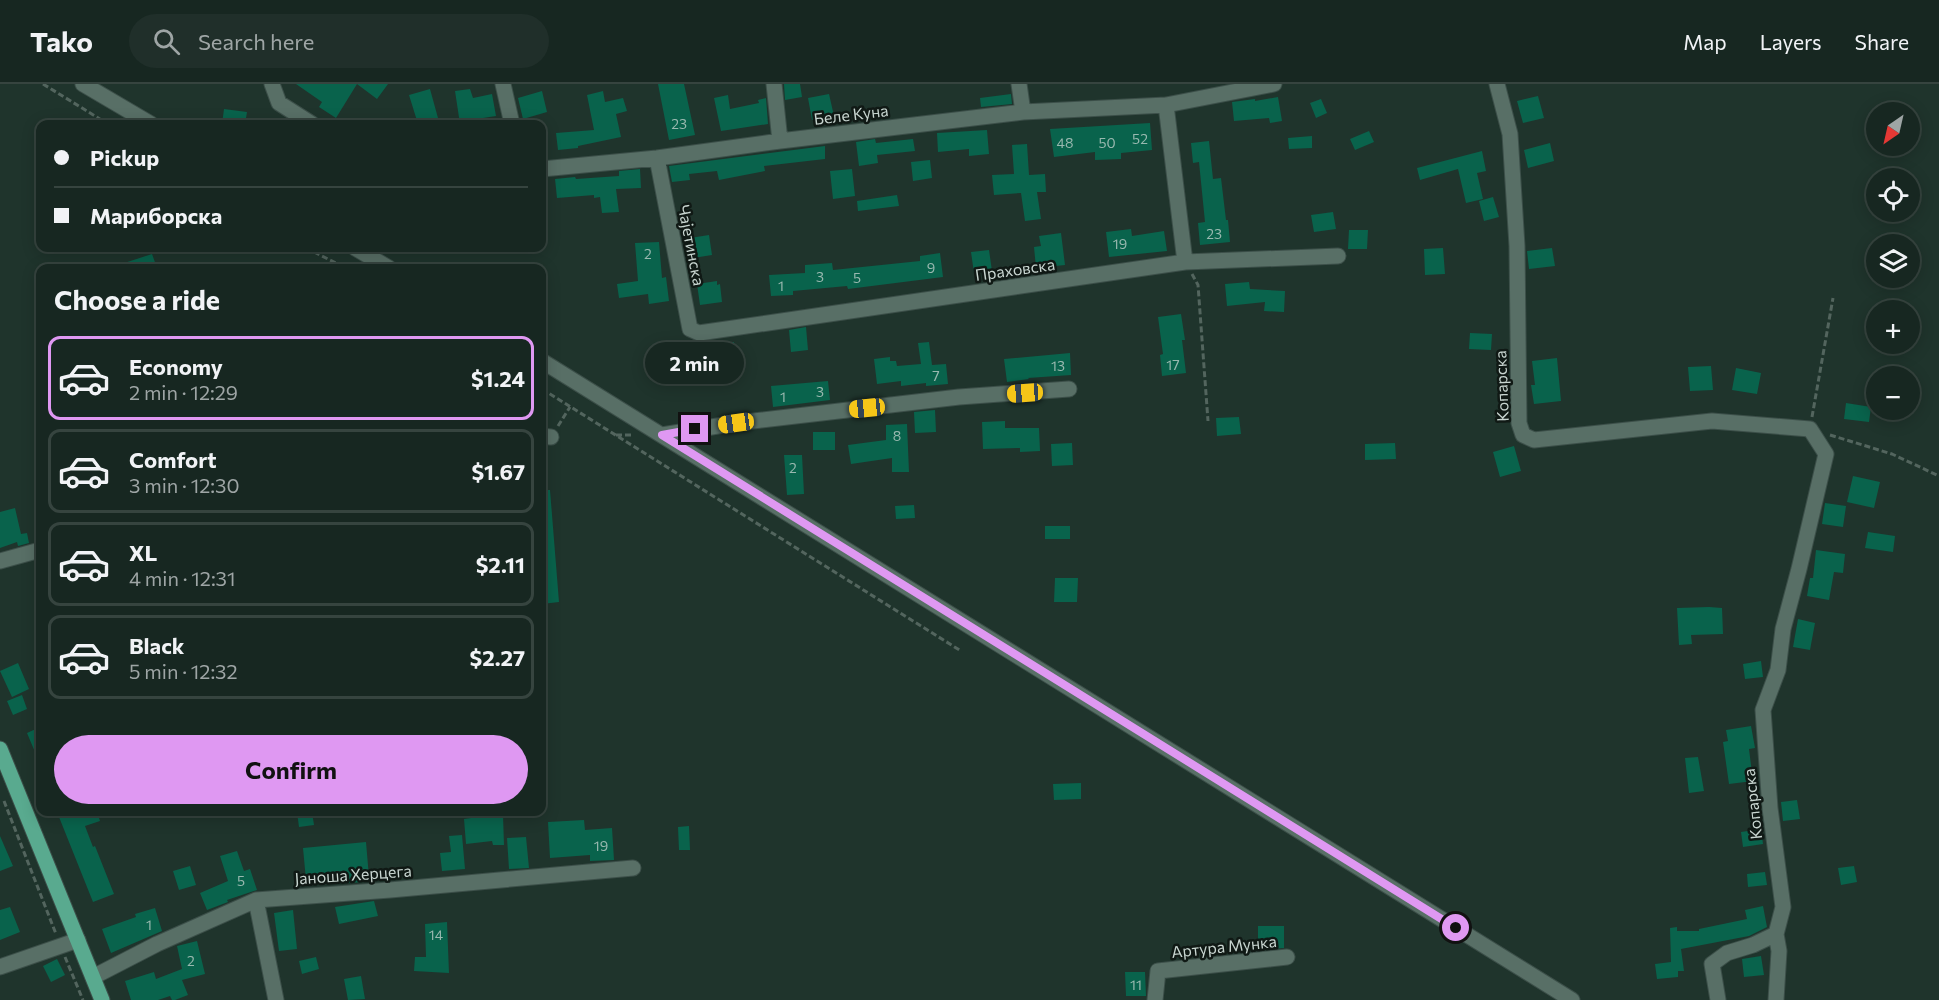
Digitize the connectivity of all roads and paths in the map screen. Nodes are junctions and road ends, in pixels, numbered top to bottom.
1 (43, 84) edge
2 (82, 84) edge
3 (272, 84) edge
4 (503, 84) edge
5 (774, 84) edge
6 (1019, 84) edge
7 (1274, 84) edge
8 (1497, 84) edge
9 (1166, 105) junction
10 (1023, 112) junction
11 (102, 120) edge
12 (144, 120) edge
13 (306, 120) edge
14 (511, 120) edge
15 (780, 141) junction
16 (657, 158) junction
17 (546, 169) edge
18 (314, 252) edge
19 (362, 252) edge
20 (1338, 256) dead end
21 (1185, 262) junction
22 (338, 264) edge
23 (382, 264) edge
24 (1833, 298) dead end
25 (699, 333) joint
26 (546, 363) edge
27 (1069, 389) dead end
28 (546, 392) edge
29 (570, 407) junction
30 (1208, 421) dead end
31 (1810, 429) junction
32 (662, 435) junction
33 (546, 436) edge
34 (1939, 476) edge
35 (36, 551) edge
36 (0, 561) edge
37 (961, 651) dead end
38 (0, 749) edge
39 (0, 792) edge
40 (633, 868) dead end
41 (256, 900) junction
42 (1776, 934) junction
43 (78, 940) junction
44 (60, 946) junction
45 (1287, 957) dead end
46 (0, 967) edge
47 (93, 977) junction
48 (83, 1000) edge
49 (102, 1000) edge
50 (276, 1000) edge
51 (1155, 1000) edge
52 (1572, 1000) edge
53 (1718, 1000) edge
54 (1776, 1000) edge

1 - 11 path
2 - 12 street
3 - 13 street
4 - 14 street
5 - 15 street
6 - 10 street
7 - 9 street, Беле Куна
8 - 31 street, Копарска
9 - 10 street, Беле Куна
9 - 21 street
10 - 15 street, Беле Куна
15 - 16 street, Беле Куна
16 - 17 street, Беле Куна
16 - 25 street, Чајетинска
18 - 22 path
19 - 23 street
20 - 21 street, Праховска
21 - 25 street, Праховска
21 - 30 path
24 - 31 path
26 - 32 street
27 - 32 street
28 - 29 path
29 - 33 path
29 - 37 path
31 - 34 path
31 - 42 street, Копарска
32 - 52 street
35 - 36 street
38 - 43 main road
39 - 44 path
40 - 41 street, Јаноша Херцега
41 - 47 street, Јаноша Херцега
41 - 50 street
42 - 53 street
42 - 54 street, Копарска
43 - 44 street
43 - 47 main road
44 - 46 street
44 - 48 path
45 - 51 street, Артура Мунка
47 - 49 main road

